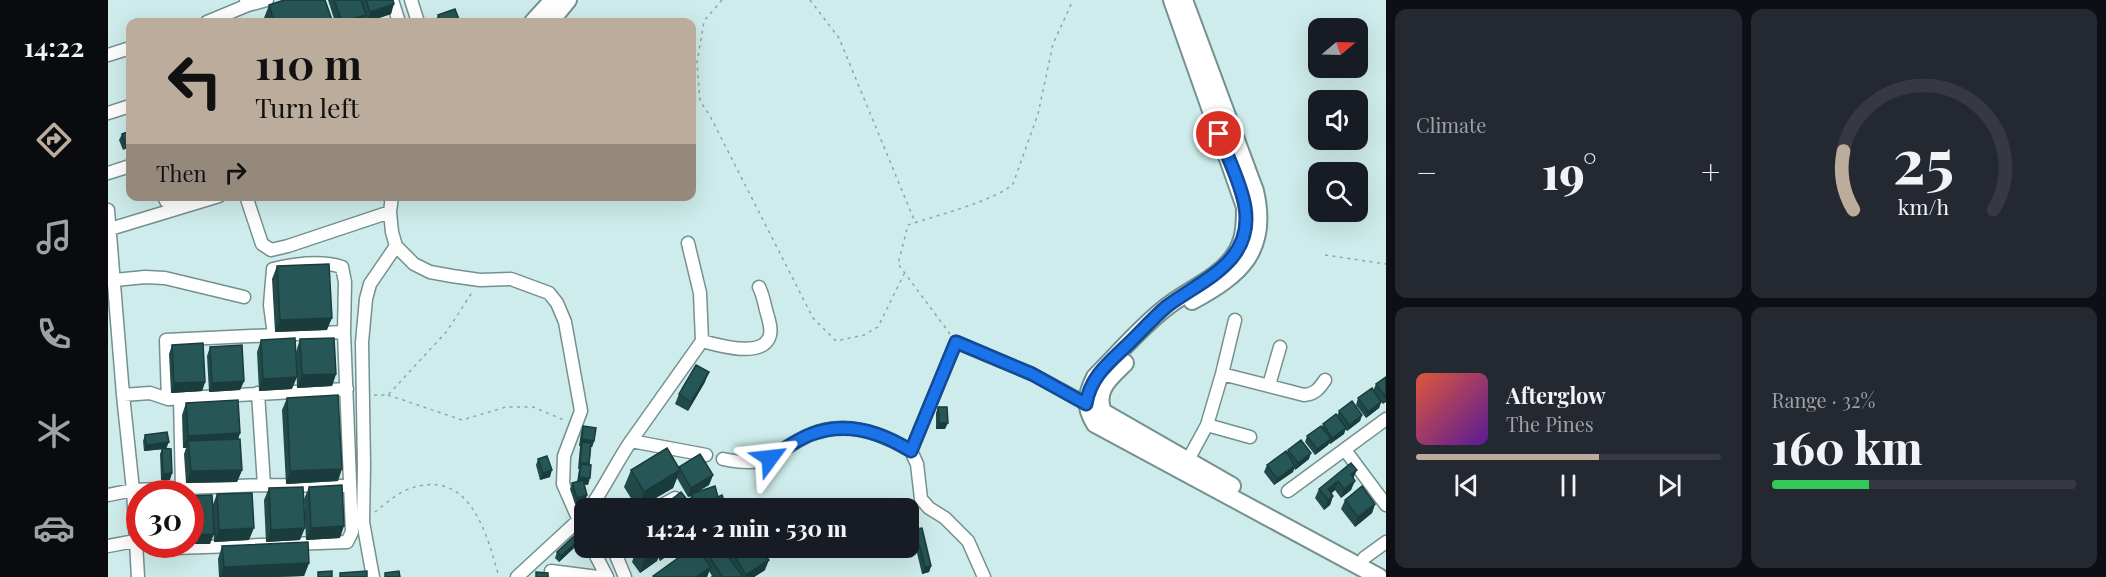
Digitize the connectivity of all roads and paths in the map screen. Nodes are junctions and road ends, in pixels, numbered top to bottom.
1 (267, 0) edge
2 (392, 0) edge
3 (411, 0) edge
4 (553, 0) edge
5 (568, 0) edge
6 (722, 0) edge
7 (810, 0) edge
8 (1073, 0) edge
9 (1172, 0) edge
10 (1184, 0) edge
11 (247, 3) edge
12 (215, 18) edge
13 (398, 18) edge
14 (417, 18) edge
15 (537, 18) edge
16 (553, 18) edge
17 (126, 49) edge
18 (108, 55) edge
19 (126, 107) edge
20 (108, 113) edge
21 (126, 167) edge
22 (108, 173) edge
23 (202, 201) edge
24 (248, 201) edge
25 (391, 201) edge
26 (108, 210) edge
27 (390, 212) junction
28 (915, 223) junction
29 (110, 229) junction
30 (688, 243) dead end
31 (396, 246) junction
32 (1325, 255) dead end
33 (1386, 264) edge
34 (904, 274) junction
35 (115, 280) junction
36 (480, 280) junction
37 (1217, 280) junction
38 (759, 287) dead end
39 (244, 297) dead end
40 (1234, 320) dead end
41 (344, 332) junction
42 (114, 335) edge
43 (274, 335) junction
44 (702, 341) junction
45 (956, 342) junction
46 (1280, 347) dead end
47 (1222, 374) junction
48 (1324, 380) dead end
49 (1269, 385) junction
50 (347, 389) junction
51 (258, 393) junction
52 (123, 395) junction
53 (363, 395) junction
54 (388, 395) junction
55 (174, 399) junction
56 (1086, 404) junction
57 (1386, 419) edge
58 (576, 425) junction
59 (1207, 425) junction
60 (1250, 437) dead end
61 (631, 441) junction
62 (1346, 450) junction
63 (911, 451) junction
64 (706, 455) dead end
65 (723, 459) dead end
66 (1188, 460) junction
67 (132, 480) edge
68 (176, 480) edge
69 (264, 485) junction
70 (350, 486) junction
71 (204, 488) edge
72 (126, 491) edge
73 (1288, 491) dead end
74 (108, 495) edge
75 (598, 498) edge
76 (574, 504) edge
77 (1386, 505) edge
78 (1265, 510) junction
79 (363, 522) junction
80 (574, 525) edge
81 (1386, 542) edge
82 (126, 543) edge
83 (108, 546) edge
84 (204, 547) edge
85 (136, 558) edge
86 (597, 558) edge
87 (617, 558) edge
88 (1364, 558) junction
89 (1386, 570) edge
90 (551, 572) dead end
91 (138, 577) edge
92 (373, 577) edge
93 (499, 577) edge
94 (517, 577) edge
95 (598, 577) edge
96 (607, 577) edge
97 (625, 577) edge
98 (984, 577) edge
99 (1379, 577) edge

1 - 11 street
2 - 13 street
3 - 14 street
4 - 15 main road
5 - 16 main road
6 - 34 path
7 - 28 path
8 - 28 path
9 - 37 main road
10 - 37 main road
11 - 12 street
17 - 18 street
19 - 20 street
21 - 22 street
23 - 29 street
24 - 27 street
25 - 27 street
26 - 29 street
27 - 31 street
28 - 34 path
29 - 35 street
30 - 44 street
31 - 36 street
31 - 53 street
32 - 33 path
34 - 45 path
35 - 39 street
35 - 42 street
36 - 54 path
36 - 58 street
37 - 56 main road
37 - 66 main road
38 - 44 street
40 - 47 street
41 - 43 street
41 - 43 street
41 - 50 street
42 - 52 street
43 - 55 street
44 - 61 street
45 - 56 street
45 - 63 street
46 - 49 street
47 - 49 street
47 - 59 street
48 - 49 street
50 - 51 street
50 - 70 street
51 - 55 street
51 - 69 street
52 - 55 street
52 - 67 street
53 - 54 path
53 - 79 street
54 - 58 path
55 - 68 street
56 - 78 main road
57 - 62 street
58 - 76 street
59 - 60 street
59 - 66 street
61 - 64 street
61 - 75 street
62 - 73 street
62 - 77 street
63 - 65 street
63 - 98 street
66 - 78 main road
69 - 70 street
69 - 71 street
70 - 84 street
72 - 74 street
78 - 88 main road
78 - 99 main road
79 - 92 street
79 - 93 path
80 - 94 street
81 - 88 street
82 - 83 street
85 - 91 street
86 - 96 street
87 - 97 street
88 - 89 main road
90 - 95 street

